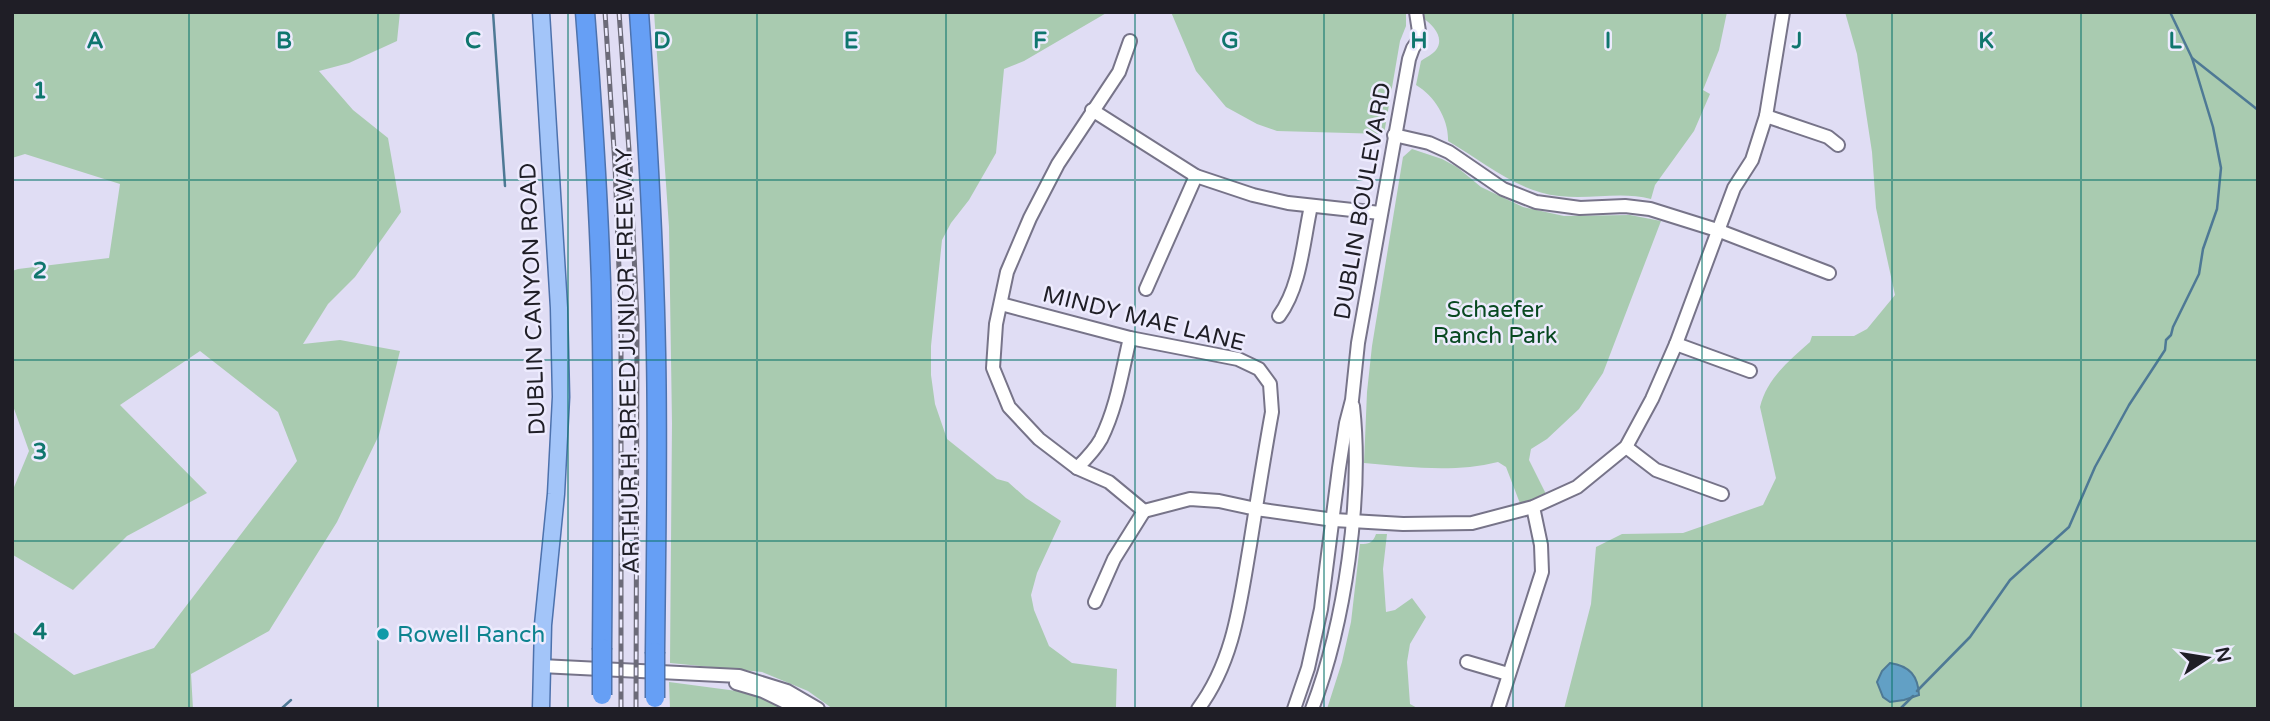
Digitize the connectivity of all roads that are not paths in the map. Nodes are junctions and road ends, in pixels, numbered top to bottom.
1 (541, 12) edge
2 (585, 12) edge
3 (639, 12) edge
4 (1416, 12) edge
5 (1783, 12) edge
6 (1130, 41) dead end
7 (1092, 110) junction
8 (1766, 116) junction
9 (1394, 135) junction
10 (1838, 145) dead end
11 (1196, 176) junction
12 (1311, 206) junction
13 (1380, 213) junction
14 (1717, 230) junction
15 (1829, 273) dead end
16 (1146, 289) dead end
17 (1001, 304) junction
18 (1279, 316) dead end
19 (1130, 338) junction
20 (1676, 344) junction
21 (1750, 371) dead end
22 (1352, 400) junction
23 (1626, 447) junction
24 (1077, 468) junction
25 (1722, 494) dead end
26 (1533, 507) junction
27 (1256, 509) junction
28 (1144, 511) junction
29 (1334, 520) junction
30 (1352, 522) junction
31 (1095, 602) dead end
32 (1468, 662) dead end
33 (541, 666) junction
34 (1508, 674) junction
35 (728, 677) junction
36 (602, 702) edge
37 (655, 704) edge
38 (541, 709) edge
39 (800, 709) edge
40 (818, 709) edge
41 (1198, 709) edge
42 (1294, 709) edge
43 (1312, 709) edge
44 (1498, 709) edge

1 - 33 main road, DUBLIN CANYON ROAD
2 - 36 highway, ARTHUR H. BREED JUNIOR FREEWAY, bridge
3 - 37 highway, ARTHUR H. BREED JUNIOR FREEWAY, bridge
4 - 9 street, DUBLIN BOULEVARD
5 - 8 street
6 - 7 street
7 - 11 street
7 - 17 street
8 - 10 street
8 - 14 street
9 - 13 street, DUBLIN BOULEVARD
9 - 14 street
11 - 12 street
11 - 16 street
12 - 13 street
12 - 18 street
13 - 22 street, DUBLIN BOULEVARD
14 - 15 street
14 - 20 street
17 - 19 street, MINDY MAE LANE
17 - 24 street
19 - 24 street
19 - 27 street, MINDY MAE LANE
20 - 21 street
20 - 23 street
22 - 29 street, DUBLIN BOULEVARD
22 - 30 street, DUBLIN BOULEVARD
23 - 25 street
23 - 26 street
24 - 28 street
26 - 30 street
26 - 34 street
27 - 28 street
27 - 29 street
27 - 41 street, MINDY MAE LANE
28 - 31 street
29 - 30 street
29 - 42 street, DUBLIN BOULEVARD
30 - 43 street, DUBLIN BOULEVARD
32 - 34 street
33 - 35 street
33 - 38 main road, DUBLIN CANYON ROAD
34 - 44 street
35 - 39 street
35 - 40 street

